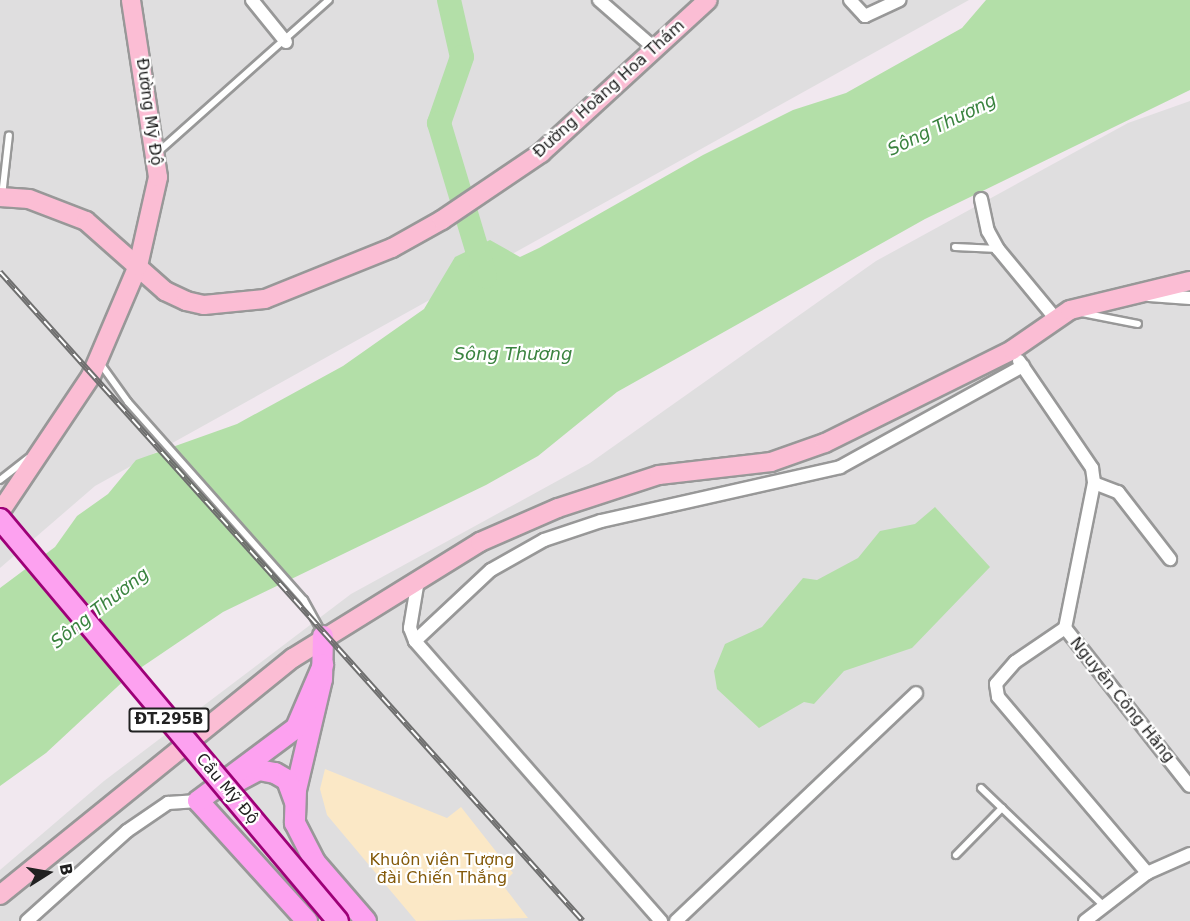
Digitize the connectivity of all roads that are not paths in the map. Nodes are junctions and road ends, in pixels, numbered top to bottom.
1 (131, 0) edge
2 (252, 0) edge
3 (329, 0) edge
4 (599, 0) edge
5 (708, 0) edge
6 (850, 0) edge
7 (899, 0) edge
8 (286, 42) junction
9 (653, 47) junction
10 (9, 135) dead end
11 (156, 154) junction
12 (1, 197) edge
13 (981, 199) dead end
14 (955, 247) dead end
15 (998, 249) junction
16 (138, 266) junction
17 (1190, 282) edge
18 (1142, 295) junction
19 (1190, 298) edge
20 (1063, 315) junction
21 (1138, 324) dead end
22 (1012, 350) junction
23 (98, 360) junction
24 (1023, 366) junction
25 (48, 444) junction
26 (0, 480) edge
27 (1094, 483) junction
28 (0, 512) edge
29 (0, 519) edge
30 (1170, 559) dead end
31 (418, 580) junction
32 (1065, 628) junction
33 (323, 636) junction
34 (414, 641) junction
35 (323, 665) junction
36 (916, 693) dead end
37 (1190, 786) edge
38 (981, 788) dead end
39 (296, 802) junction
40 (200, 805) junction
41 (1002, 808) junction
42 (1190, 854) edge
43 (956, 855) dead end
44 (1147, 873) junction
45 (0, 895) edge
46 (1102, 904) junction
47 (301, 919) edge
48 (27, 921) edge
49 (338, 921) edge
50 (366, 921) edge
51 (661, 921) edge
52 (676, 921) edge
53 (1085, 921) edge

1 - 11 street, Đường Mỹ Độ
2 - 8 street
3 - 8 lane
4 - 9 street
5 - 9 street, Đường Hoàng Hoa Thám
6 - 7 street
8 - 11 lane
9 - 16 street, Đường Hoàng Hoa Thám
10 - 12 lane
11 - 16 street, Đường Mỹ Độ
12 - 16 street
13 - 15 street
14 - 15 lane
15 - 20 street
16 - 23 street, Đường Mỹ Độ
17 - 18 street
18 - 19 street
18 - 20 street
20 - 21 lane
20 - 22 street
22 - 24 street, Nguyễn Công Hãng
22 - 31 street
23 - 25 street, Đường Mỹ Độ
23 - 33 lane
24 - 27 street, Nguyễn Công Hãng
24 - 34 street
25 - 26 lane
25 - 28 street, Đường Mỹ Độ
27 - 30 street
27 - 32 street, Nguyễn Công Hãng
29 - 49 main road, Cầu Mỹ Độ / ĐT.295B, bridge
31 - 33 street
31 - 34 street
32 - 37 street, Nguyễn Công Hãng
32 - 44 street
33 - 35 main road
33 - 45 street
34 - 51 street
35 - 39 main road
35 - 40 main road
36 - 52 street
38 - 41 lane
39 - 40 main road
39 - 50 main road
40 - 47 main road
40 - 48 street
41 - 43 lane
41 - 46 lane
42 - 44 street
44 - 46 street
46 - 53 street

